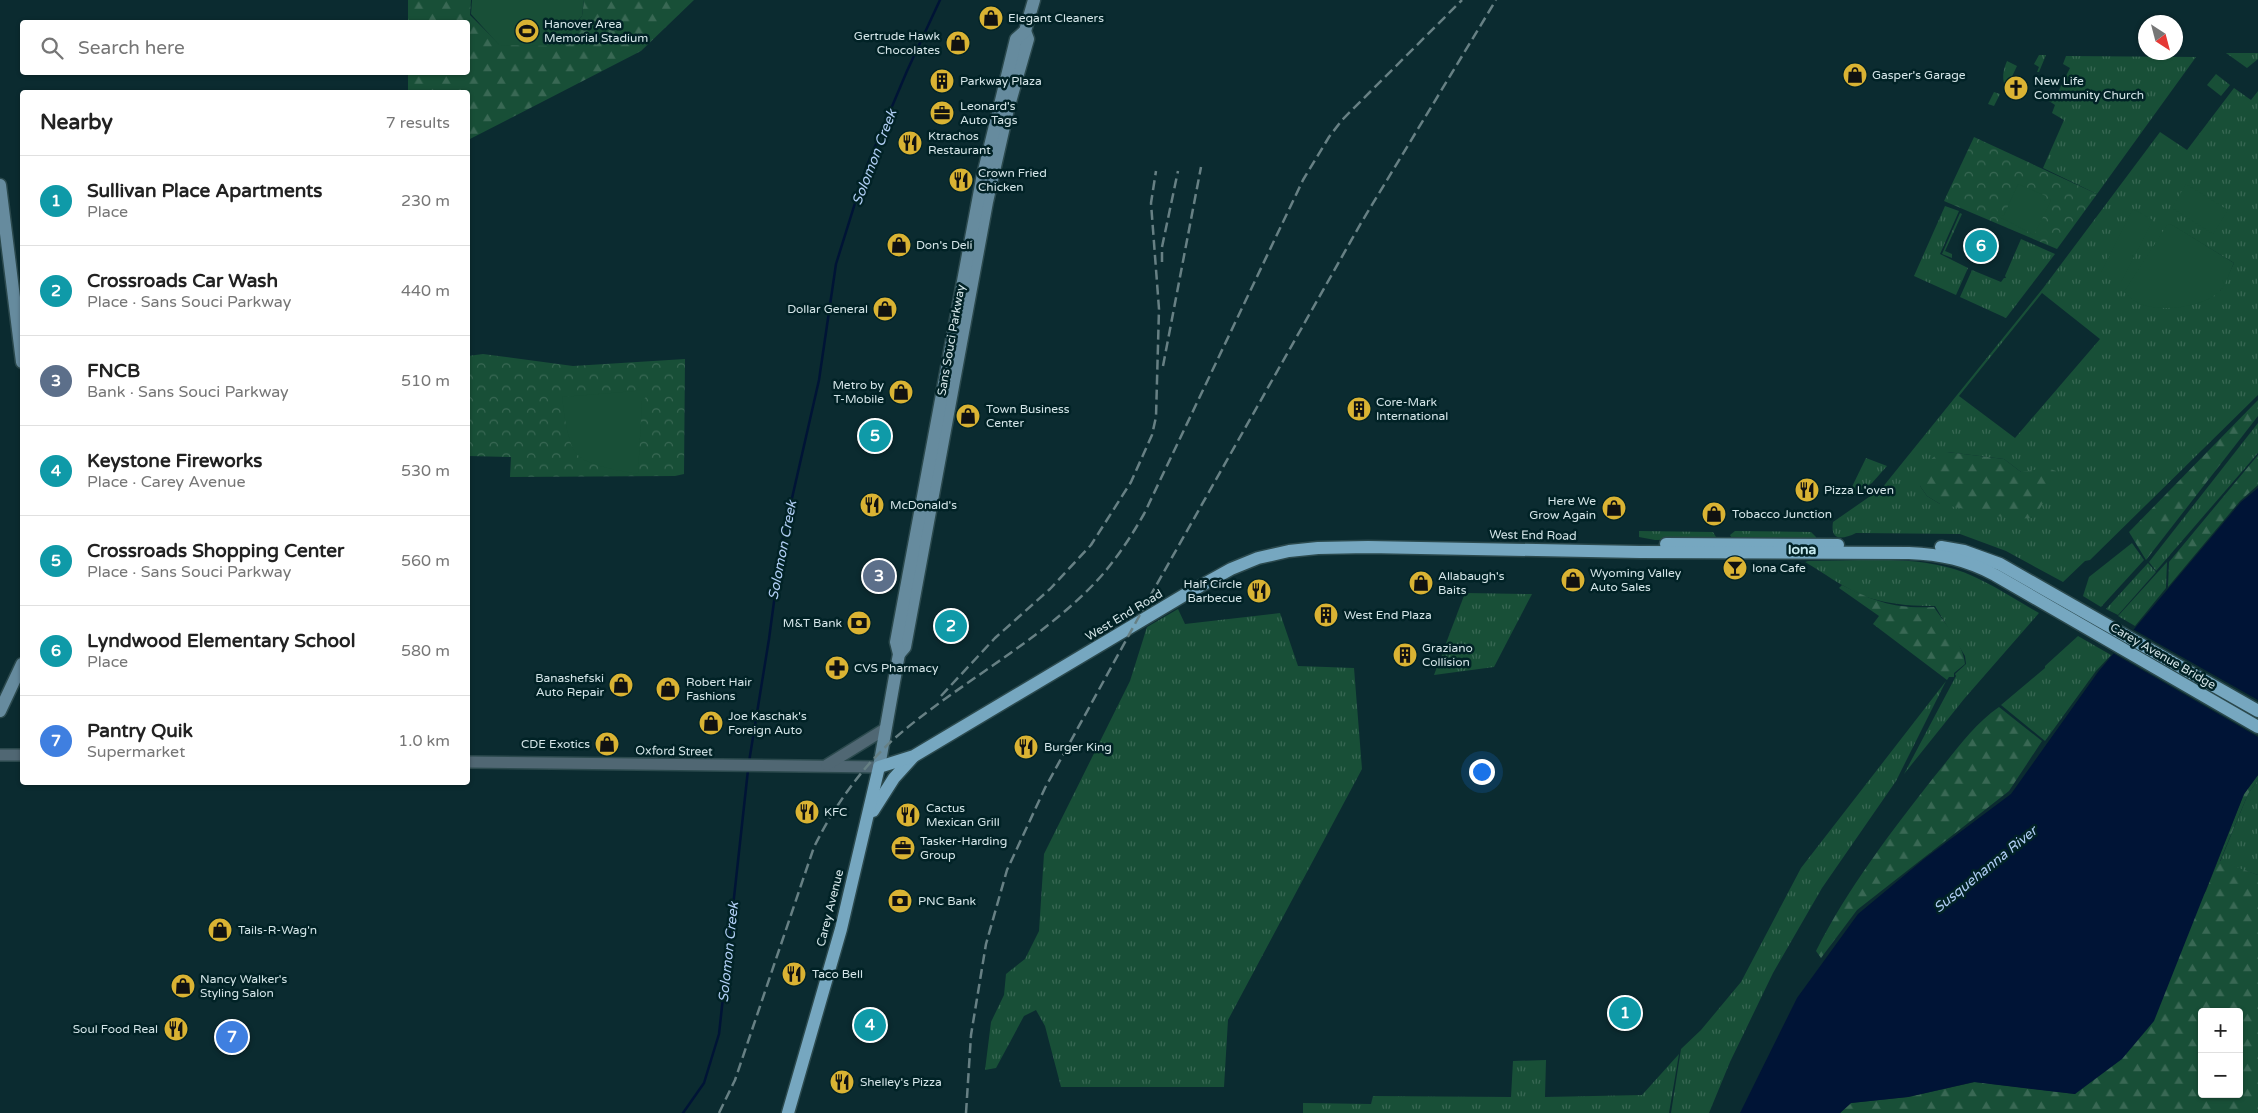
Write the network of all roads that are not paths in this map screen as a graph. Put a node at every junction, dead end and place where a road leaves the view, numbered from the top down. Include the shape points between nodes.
1 (1034, 0) edge
2 (0, 185) edge
3 (20, 346) edge
4 (1612, 550) junction
5 (2064, 600) joint
6 (2054, 610) joint
7 (20, 668) edge
8 (0, 711) edge
9 (2258, 711) edge
10 (2258, 727) edge
11 (885, 729) junction
12 (0, 755) edge
13 (20, 755) edge
14 (914, 756) junction
15 (470, 762) edge
16 (827, 765) junction
17 (879, 766) junction
18 (862, 831) junction
19 (788, 1113) edge

1 - 11 main road, Sans Souci Parkway via 1025,31 1016,39 982,179 896,642 899,654
2 - 3 main road
4 - 5 main road, West End Road via 1641,544 1724,543 1944,547 1990,560
4 - 6 main road, West End Road via 1942,555 1978,566
4 - 14 main road, West End Road via 1368,547 1292,551 1258,558 1231,568
5 - 9 main road, Carey Avenue Bridge
6 - 10 main road, Carey Avenue Bridge
7 - 8 main road
11 - 16 street
11 - 17 main road, Sans Souci Parkway
12 - 13 street
14 - 17 main road, West End Road
14 - 18 main road via 879,799
15 - 16 street, Oxford Street
16 - 17 street, Oxford Street
17 - 18 main road, Carey Avenue
18 - 19 main road, Carey Avenue via 841,929

